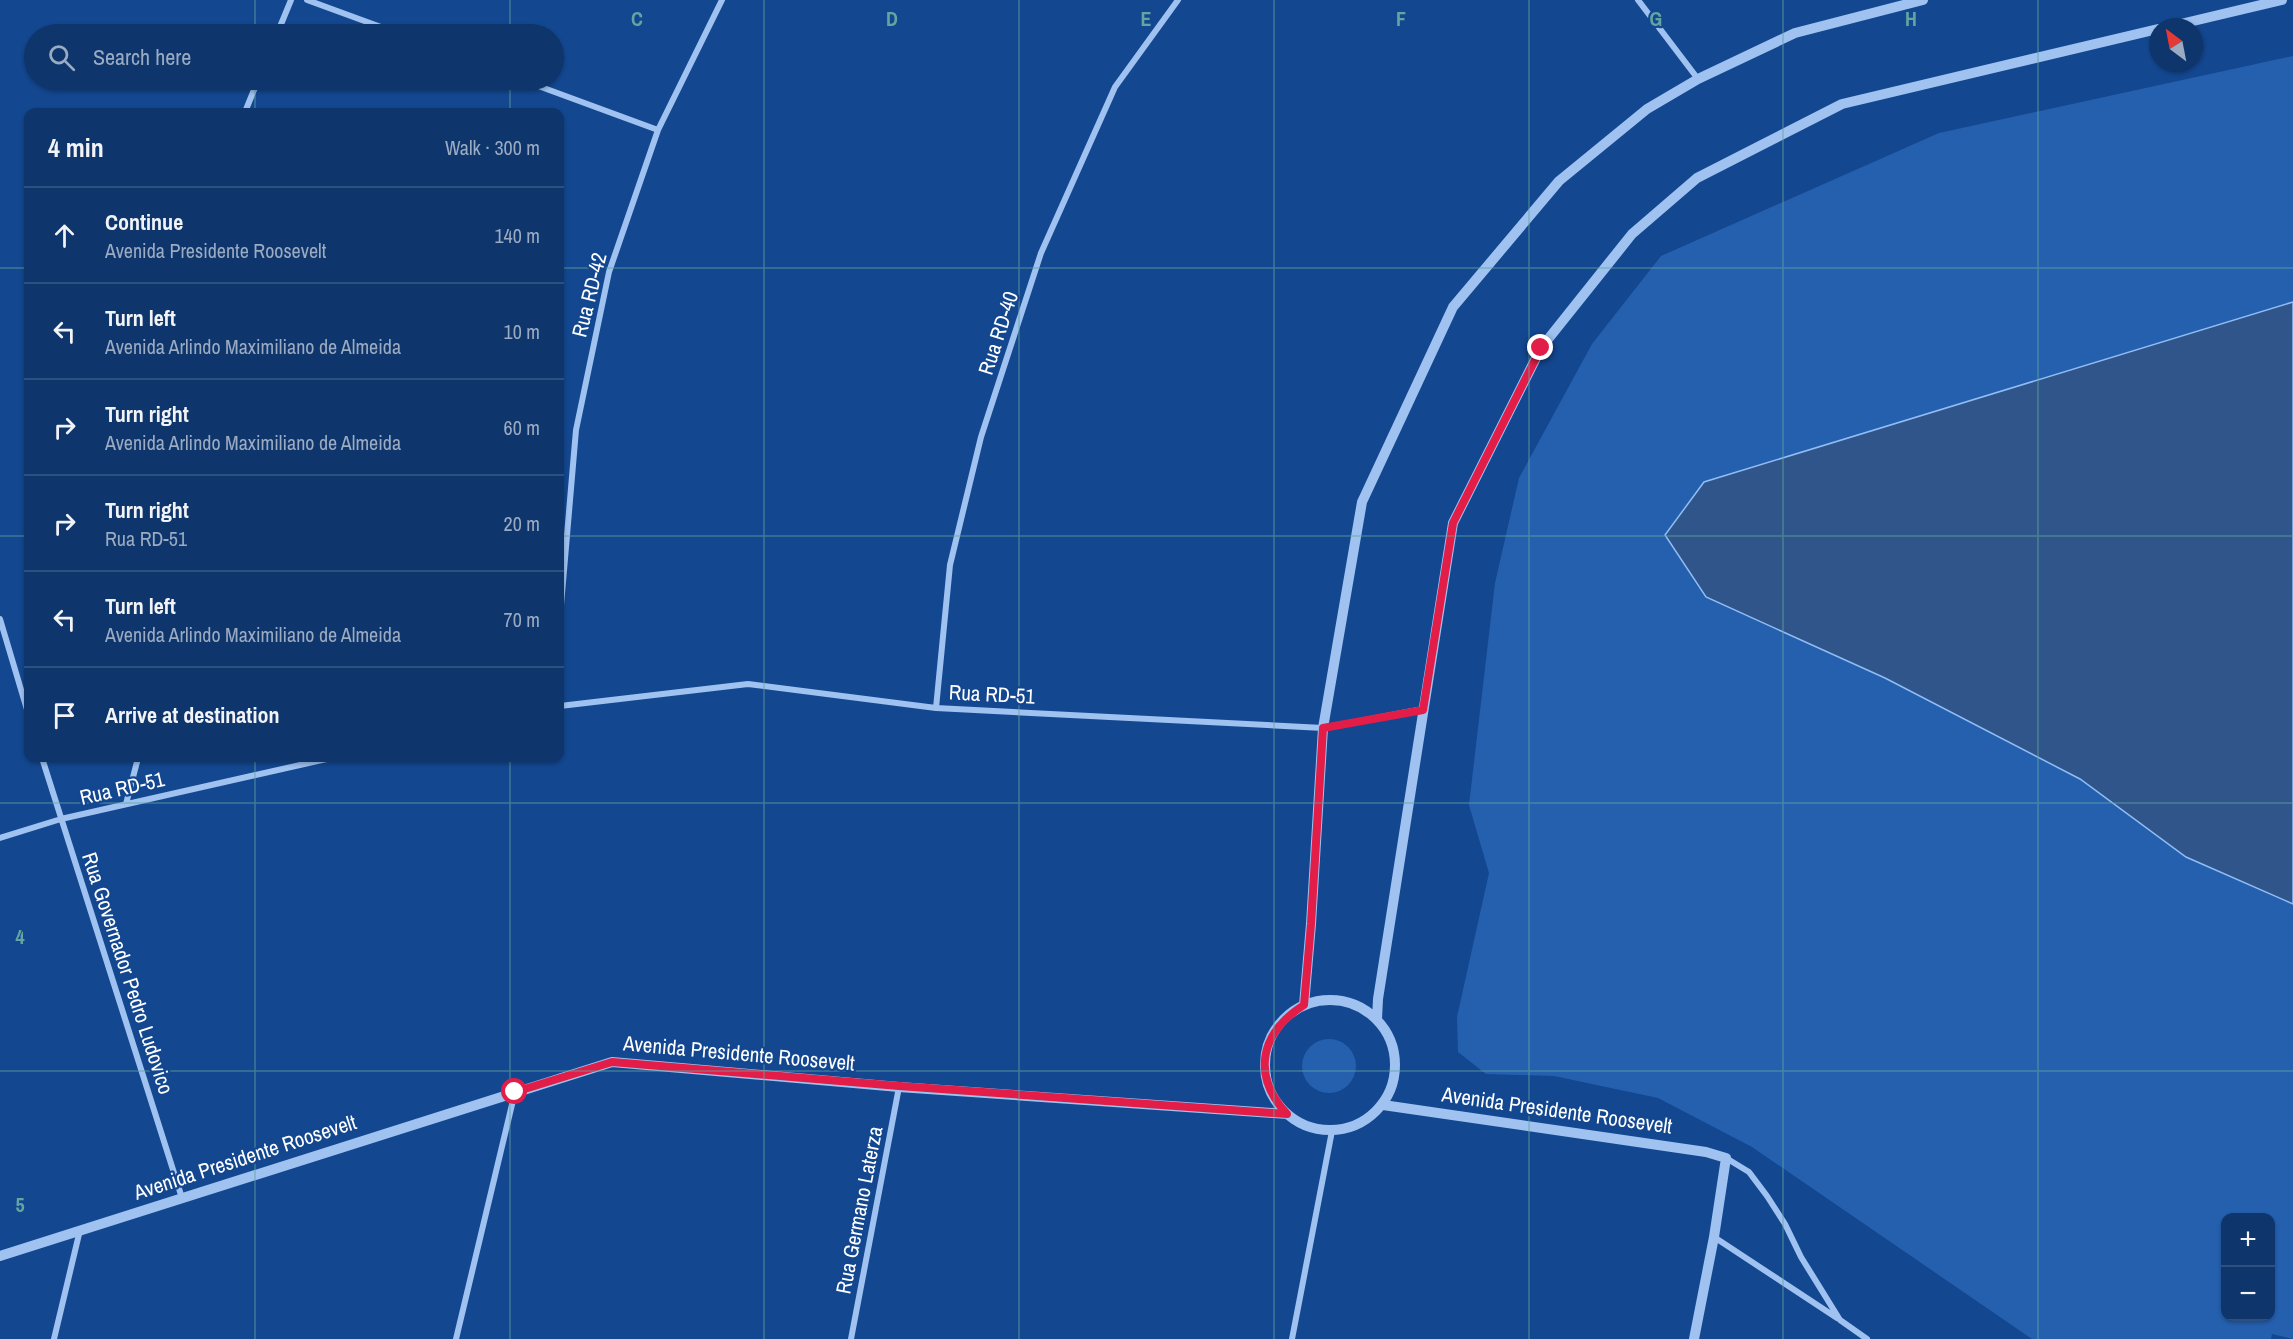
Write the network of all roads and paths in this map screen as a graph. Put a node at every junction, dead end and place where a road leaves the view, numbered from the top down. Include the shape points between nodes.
1 (291, 0) edge
2 (307, 0) edge
3 (722, 0) edge
4 (1178, 0) edge
5 (1638, 0) edge
6 (1923, 0) edge
7 (2282, 0) edge
8 (2203, 19) edge
9 (281, 24) edge
10 (373, 24) edge
11 (2149, 31) edge
12 (1698, 79) junction
13 (254, 90) edge
14 (549, 90) edge
15 (247, 108) edge
16 (658, 130) junction
17 (564, 570) edge
18 (0, 619) edge
19 (24, 700) edge
20 (564, 706) edge
21 (936, 708) junction
22 (1423, 710) junction
23 (1323, 728) junction
24 (43, 762) edge
25 (137, 762) edge
26 (313, 762) edge
27 (126, 804) junction
28 (61, 819) junction
29 (0, 838) edge
30 (1304, 1005) junction
31 (1377, 1018) junction
32 (899, 1086) junction
33 (515, 1092) junction
34 (1383, 1105) junction
35 (1287, 1114) junction
36 (1332, 1131) junction
37 (1726, 1158) junction
38 (182, 1198) junction
39 (80, 1230) junction
40 (1714, 1237) junction
41 (0, 1256) edge
42 (1840, 1320) junction
43 (54, 1339) edge
44 (456, 1339) edge
45 (851, 1339) edge
46 (1292, 1339) edge
47 (1694, 1339) edge
48 (1867, 1339) edge

1 - 9 street
2 - 10 street
3 - 16 street, Rua RD-42
4 - 21 street, Rua RD-40 via 1116,87 1041,253 981,437 950,565
5 - 12 street
6 - 12 street via 1795,33
7 - 8 street
11 - 22 street via 1842,104 1697,178 1632,234 1541,348 1453,523
12 - 23 street via 1647,109 1559,181 1453,306 1362,502
13 - 15 street
14 - 16 street
16 - 17 street, Rua RD-42 via 609,272 576,430
18 - 19 street
20 - 21 street, Rua RD-51 via 748,684
21 - 23 street, Rua RD-51
22 - 23 street, Rua RD-51
22 - 31 street
23 - 30 street
24 - 28 street, Rua Governador Pedro Ludovico
25 - 27 street
26 - 27 street, Rua RD-51
27 - 28 street, Rua RD-51
28 - 29 street, Rua RD-51
28 - 38 street, Rua Governador Pedro Ludovico
30 - 31 street via 1342,1000
30 - 35 street via 1286,1016 1266,1052 1269,1088
31 - 34 street via 1395,1050 1392,1088
32 - 33 street, Avenida Presidente Roosevelt via 612,1062
32 - 35 street, Avenida Presidente Roosevelt
32 - 45 street, Rua Germano Laterza
33 - 38 street, Avenida Presidente Roosevelt
33 - 44 street
34 - 36 street via 1351,1127
34 - 37 street, Avenida Presidente Roosevelt
35 - 36 street via 1300,1124
36 - 46 street
37 - 40 street
37 - 42 street via 1749,1172 1767,1196
38 - 39 street, Avenida Presidente Roosevelt
39 - 41 street, Avenida Presidente Roosevelt
39 - 43 street
40 - 42 street
40 - 47 street
42 - 48 street

